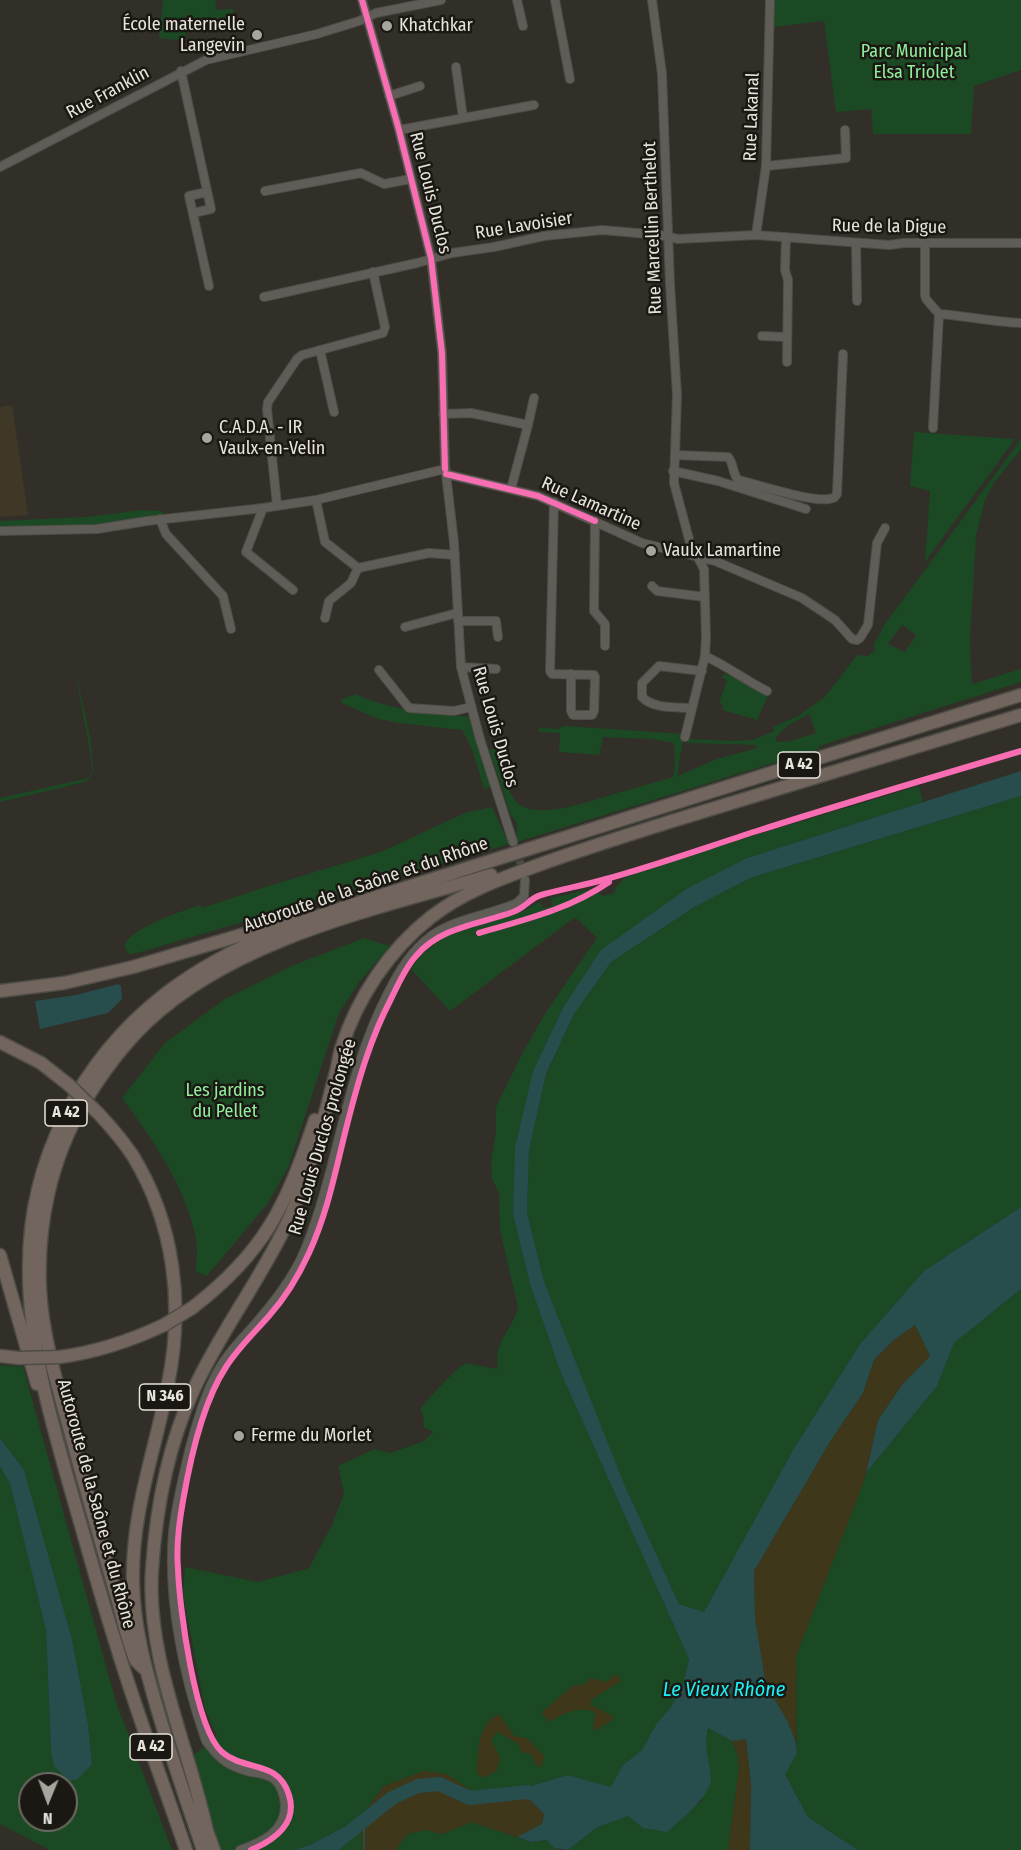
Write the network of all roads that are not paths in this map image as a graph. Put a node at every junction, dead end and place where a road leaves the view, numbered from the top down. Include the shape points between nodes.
1 (362, 0) edge
2 (441, 0) edge
3 (517, 0) edge
4 (555, 0) edge
5 (652, 0) edge
6 (770, 0) edge
7 (366, 18) junction
8 (523, 26) dead end
9 (456, 67) dead end
10 (181, 71) junction
11 (570, 79) dead end
12 (420, 86) dead end
13 (389, 96) junction
14 (534, 105) dead end
15 (463, 118) junction
16 (399, 130) junction
17 (845, 130) dead end
18 (766, 166) junction
19 (0, 167) edge
20 (411, 179) junction
21 (265, 191) dead end
22 (207, 192) junction
23 (192, 213) junction
24 (756, 235) junction
25 (669, 237) junction
26 (786, 237) junction
27 (856, 243) junction
28 (924, 243) junction
29 (1021, 243) edge
30 (431, 258) junction
31 (373, 272) junction
32 (209, 286) dead end
33 (264, 297) dead end
34 (857, 301) dead end
35 (939, 314) junction
36 (1021, 323) edge
37 (762, 336) dead end
38 (787, 337) junction
39 (320, 350) junction
40 (843, 354) dead end
41 (787, 362) dead end
42 (534, 398) dead end
43 (334, 412) dead end
44 (443, 414) junction
45 (528, 424) junction
46 (933, 428) dead end
47 (675, 455) junction
48 (673, 471) junction
49 (446, 472) junction
50 (511, 489) junction
51 (316, 500) junction
52 (554, 502) junction
53 (277, 506) junction
54 (263, 508) junction
55 (806, 509) dead end
56 (160, 519) junction
57 (595, 521) junction
58 (885, 528) dead end
59 (0, 531) edge
60 (455, 555) junction
61 (698, 557) junction
62 (358, 567) junction
63 (652, 586) dead end
64 (293, 590) dead end
65 (705, 597) junction
66 (458, 617) junction
67 (325, 618) dead end
68 (405, 627) dead end
69 (231, 629) dead end
70 (498, 637) dead end
71 (605, 646) dead end
72 (705, 656) junction
73 (461, 667) junction
74 (496, 669) dead end
75 (380, 670) dead end
76 (702, 670) junction
77 (571, 674) junction
78 (767, 691) dead end
79 (1021, 695) edge
80 (471, 707) junction
81 (691, 708) junction
82 (1021, 715) edge
83 (685, 737) dead end
84 (513, 842) tunnel mouth
85 (578, 850) junction
86 (525, 880) tunnel mouth
87 (308, 920) junction
88 (0, 991) edge
89 (0, 1041) edge
90 (304, 1167) junction
91 (0, 1255) edge
92 (0, 1356) edge
93 (51, 1422) junction
94 (133, 1564) junction
95 (146, 1670) junction
96 (207, 1831) junction
97 (186, 1850) edge
98 (210, 1850) edge
99 (240, 1850) edge

1 - 7 street, Rue Louis Duclos
2 - 7 street, Rue Franklin
3 - 8 street
4 - 11 street
5 - 25 street, Rue Marcellin Berthelot via 662,74
6 - 18 street, Rue Lakanal
7 - 10 street, Rue Franklin via 206,60
7 - 13 street, Rue Louis Duclos
9 - 15 street
10 - 19 street, Rue Franklin
10 - 22 street
12 - 13 street
13 - 16 street, Rue Louis Duclos
14 - 15 street
15 - 16 street
16 - 20 street, Rue Louis Duclos
17 - 18 street via 846,158
18 - 24 street, Rue Lakanal
20 - 21 street via 384,184 361,173
20 - 30 street, Rue Louis Duclos
22 - 23 street via 189,196
22 - 23 street via 211,209
23 - 32 street
24 - 25 street, Rue Lavoisier via 689,240
24 - 26 street, Rue de la Digue
25 - 30 street, Rue Lavoisier via 602,230 544,236
25 - 47 street, Rue Marcellin Berthelot via 677,395
26 - 27 street, Rue de la Digue
26 - 38 street
27 - 28 street, Rue de la Digue
27 - 34 street
28 - 29 street, Rue de la Digue
28 - 35 street via 925,295
30 - 31 street, Rue Lavoisier
30 - 44 street, Rue Louis Duclos via 442,353
31 - 33 street, Rue Lavoisier
31 - 39 street via 383,333
35 - 36 street
35 - 46 street
37 - 38 street
38 - 41 street
39 - 43 street
39 - 53 street via 297,358 268,402
40 - 47 street via 835,497 814,498 738,480 728,457
42 - 45 street
44 - 45 street via 471,413
44 - 49 street, Rue Louis Duclos
45 - 50 street
47 - 48 street, Rue Marcellin Berthelot
48 - 55 street
48 - 61 street, Rue Marcellin Berthelot via 687,533
49 - 50 street, Rue Lamartine
49 - 51 street, Rue Lamartine
49 - 60 street, Rue Louis Duclos
50 - 52 street, Rue Lamartine
51 - 53 street, Rue Lamartine
51 - 62 street via 325,542
52 - 57 street, Rue Lamartine
52 - 77 street via 550,671
53 - 54 street, Rue Lamartine
54 - 56 street, Rue Lamartine
54 - 64 street via 246,552
56 - 59 street, Rue Lamartine via 88,530
56 - 69 street via 166,534 223,596
57 - 61 street, Rue Lamartine via 642,543
57 - 71 street via 594,611 605,624
58 - 61 street, Rue Lamartine via 878,543 868,625 860,638 852,639 835,620 802,598
60 - 62 street via 429,553
60 - 66 street, Rue Louis Duclos
61 - 65 street, Rue Marcellin Berthelot via 704,569
62 - 67 street via 351,583 329,601
63 - 65 street via 657,591
65 - 72 street, Rue Marcellin Berthelot
66 - 68 street
66 - 70 street via 496,621
66 - 73 street, Rue Louis Duclos
72 - 76 street, Rue Marcellin Berthelot
72 - 78 street
73 - 74 street
73 - 80 street, Rue Louis Duclos
75 - 80 street via 409,708 454,711
76 - 81 street, Rue Marcellin Berthelot
76 - 81 street via 659,666 642,683 646,702
77 - 77 street via 595,676 592,715 573,715
79 - 87 highway, Autoroute de la Saône et du Rhône / A 42
80 - 84 street, Rue Louis Duclos
81 - 83 street, Rue Marcellin Berthelot
82 - 85 highway, Autoroute de la Saône et du Rhône / A 42
85 - 90 highway, Autoroute de la Saône et du Rhône / A 42 via 488,883 457,899 431,916 393,954 362,1000 333,1065
85 - 95 highway via 355,916 237,961 168,1004 132,1036 100,1077 69,1130 43,1221 39,1256 45,1327 124,1623 136,1662
86 - 99 street, Rue Louis Duclos prolongée via 524,896 517,903 444,928 419,945 407,959 379,1010 362,1053 324,1196 305,1251 268,1308 230,1351 202,1404 177,1500 173,1533 174,1594 182,1652 200,1724 214,1752 233,1767 270,1776 283,1792 285,1816 278,1829
87 - 88 highway via 288,920 100,975
87 - 93 highway, Autoroute de la Saône et du Rhône / A 42 via 234,951 164,995 109,1048 70,1104 41,1176 30,1241 29,1298
89 - 94 highway, N 346, bridge via 41,1063 99,1114 133,1157 156,1203 170,1250 177,1301 174,1346 138,1505
90 - 92 highway, bridge via 256,1248 218,1288 192,1308 164,1325 110,1347 60,1357
90 - 96 highway, Autoroute de la Saône et du Rhône / A 42 via 292,1212 190,1398 174,1442 158,1519 152,1574 154,1622
91 - 93 highway via 42,1403
93 - 97 highway, Autoroute de la Saône et du Rhône / A 42 via 116,1644
94 - 95 highway, N 346 via 134,1603
94 - 96 highway, N 346 via 155,1680
95 - 98 highway, N 346 via 173,1762
96 - 98 highway, Autoroute de la Saône et du Rhône / A 42

